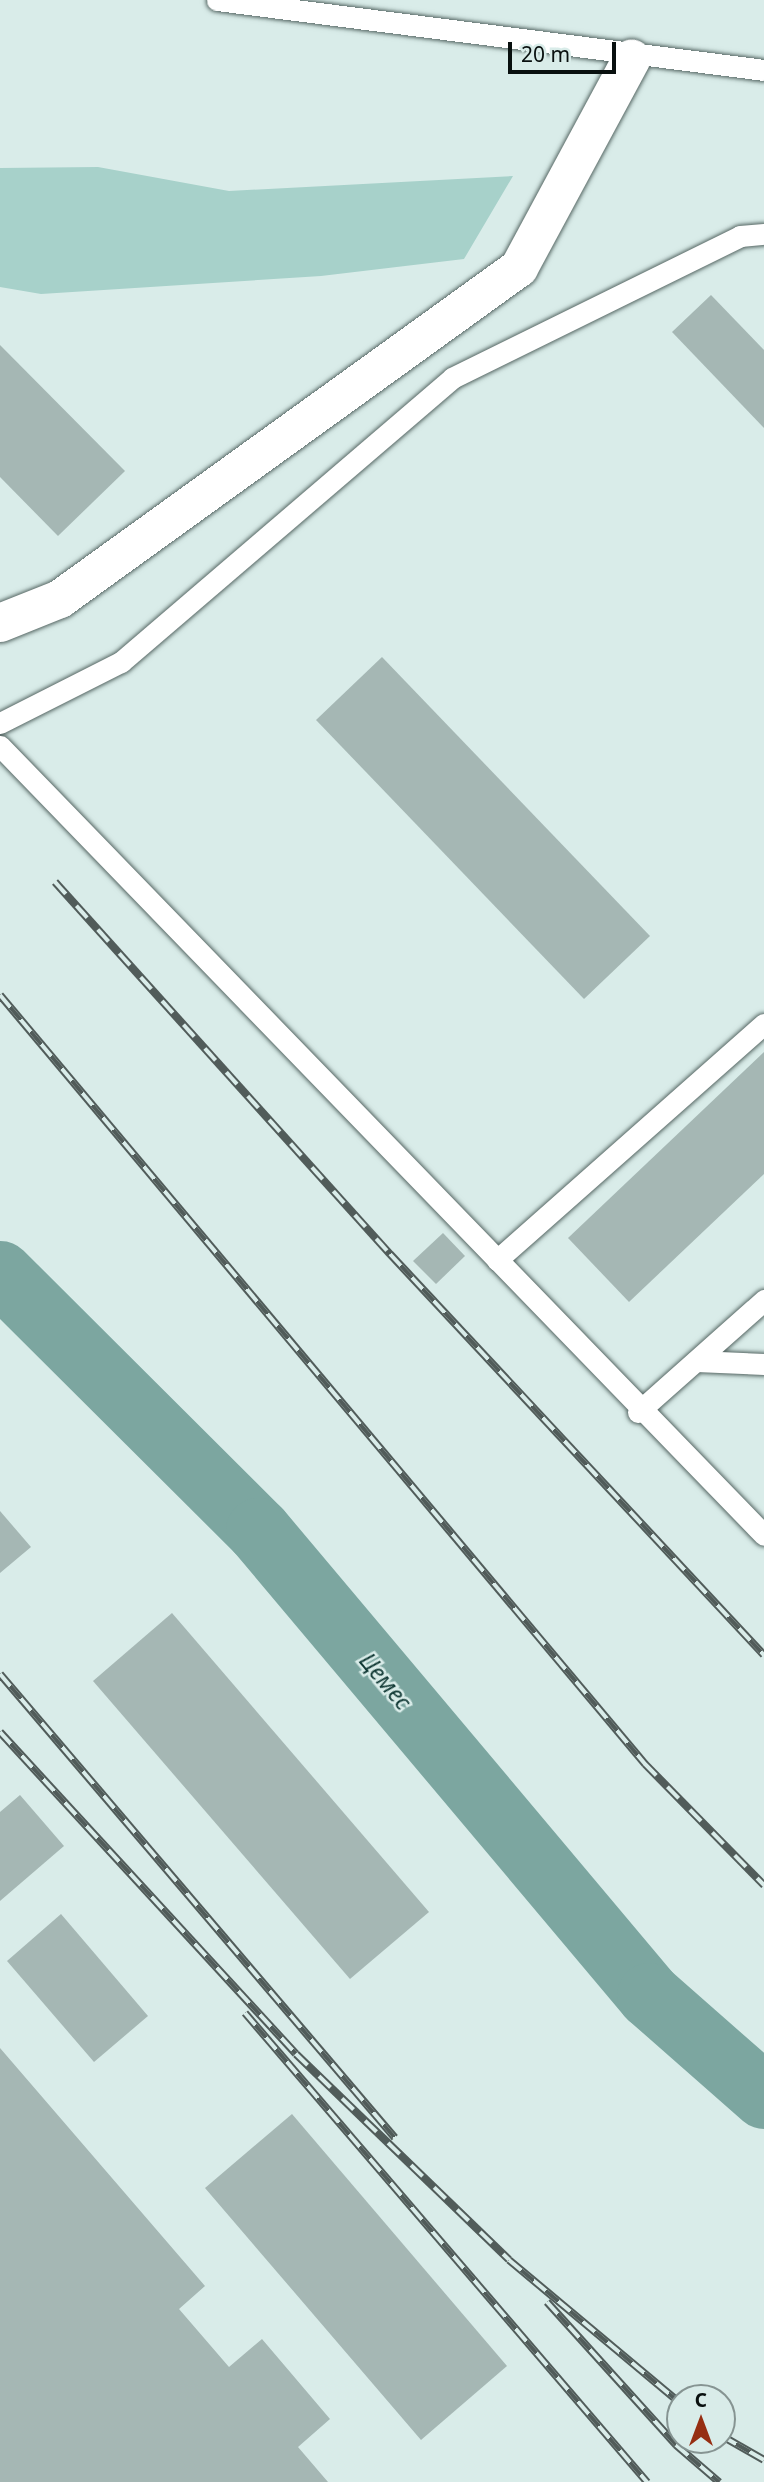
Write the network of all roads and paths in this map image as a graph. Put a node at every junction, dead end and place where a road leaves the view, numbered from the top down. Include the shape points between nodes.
1 (217, 0) edge
2 (632, 58) junction
3 (764, 70) edge
4 (764, 234) edge
5 (0, 623) edge
6 (0, 723) edge
7 (0, 746) edge
8 (764, 1024) edge
9 (497, 1260) junction
10 (764, 1300) edge
11 (696, 1361) junction
12 (764, 1364) edge
13 (638, 1412) junction
14 (764, 1535) edge

1 - 2 lane
2 - 3 lane
2 - 5 street via 519,268 60,599
4 - 6 lane via 740,236 452,378 121,662
7 - 9 lane
8 - 9 lane
9 - 13 lane
10 - 11 lane
11 - 12 lane
11 - 13 lane
13 - 14 lane

